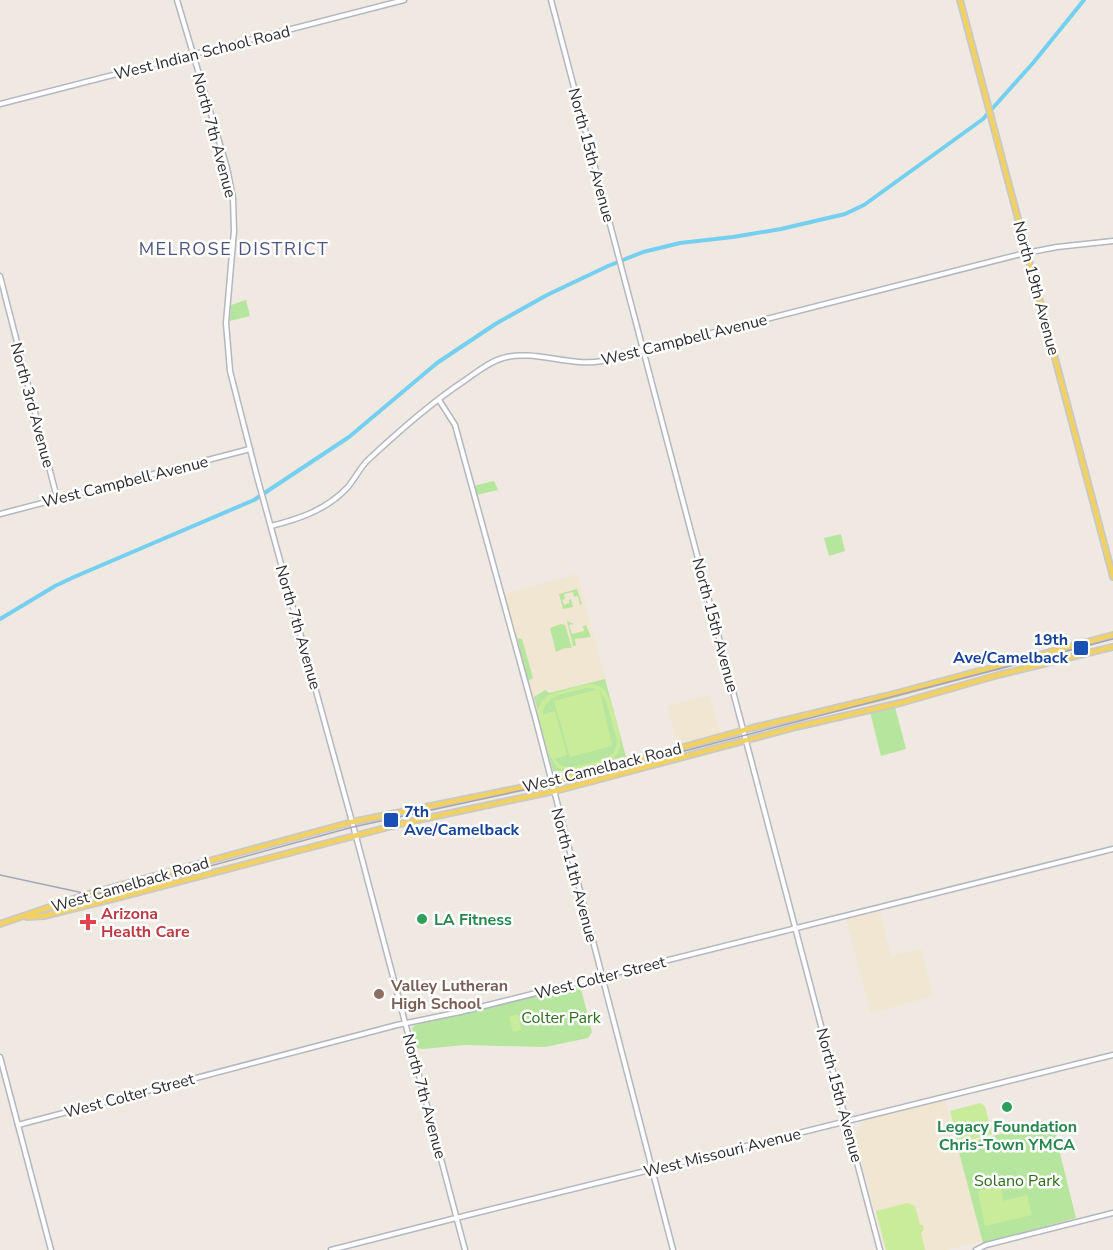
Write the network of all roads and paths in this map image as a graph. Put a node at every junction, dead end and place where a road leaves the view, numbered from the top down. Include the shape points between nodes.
1 (177, 0) edge
2 (404, 0) edge
3 (552, 0) edge
4 (960, 0) edge
5 (194, 55) junction
6 (0, 104) edge
7 (1113, 241) edge
8 (1028, 253) junction
9 (0, 276) edge
10 (644, 350) junction
11 (439, 400) junction
12 (250, 448) junction
13 (57, 498) junction
14 (0, 514) edge
15 (270, 526) junction
16 (1113, 577) edge
17 (1113, 635) edge
18 (1113, 648) edge
19 (744, 730) junction
20 (747, 741) junction
21 (551, 781) junction
22 (554, 792) junction
23 (352, 822) junction
24 (356, 835) junction
25 (1113, 849) edge
26 (59, 903) junction
27 (49, 914) junction
28 (21, 918) junction
29 (0, 924) edge
30 (796, 928) junction
31 (601, 976) junction
32 (406, 1024) junction
33 (1113, 1055) edge
34 (0, 1057) edge
35 (847, 1121) junction
36 (18, 1125) junction
37 (652, 1170) junction
38 (1113, 1213) edge
39 (456, 1218) junction
40 (51, 1250) edge
41 (332, 1250) edge
42 (465, 1250) edge
43 (673, 1250) edge
44 (880, 1250) edge
45 (976, 1250) edge

1 - 5 street, North 7th Avenue
2 - 5 street, West Indian School Road
3 - 10 street, North 15th Avenue
4 - 8 main road, North 19th Avenue
5 - 6 street, West Indian School Road
5 - 12 street, North 7th Avenue via 233,198 226,341
7 - 8 street, West Campbell Avenue
8 - 10 street, West Campbell Avenue
8 - 16 main road, North 19th Avenue
9 - 13 street, North 3rd Avenue
10 - 11 street, West Campbell Avenue via 590,362 503,358
10 - 19 street, North 15th Avenue
11 - 15 street, West Campbell Avenue via 365,462 349,486 333,500 301,518
11 - 21 street, North 11th Avenue via 457,431
12 - 13 street, West Campbell Avenue
12 - 15 street, North 7th Avenue
13 - 14 street, West Campbell Avenue
15 - 23 street, North 7th Avenue
17 - 19 main road, West Camelback Road
18 - 20 main road, West Camelback Road
19 - 20 street, North 15th Avenue
19 - 21 main road, West Camelback Road
20 - 22 main road, West Camelback Road
20 - 30 street, North 15th Avenue
21 - 22 street, North 11th Avenue
21 - 23 main road, West Camelback Road
22 - 24 main road, West Camelback Road
22 - 31 street, North 11th Avenue
23 - 24 street, North 7th Avenue
23 - 26 main road, West Camelback Road
24 - 27 main road, West Camelback Road
24 - 32 street, North 7th Avenue
25 - 30 street, West Colter Street
26 - 27 main road
26 - 28 main road, West Camelback Road
27 - 28 main road, West Camelback Road
28 - 29 main road, West Camelback Road
30 - 31 street, West Colter Street
30 - 35 street, North 15th Avenue
31 - 32 street, West Colter Street
31 - 37 street, North 11th Avenue
32 - 36 street, West Colter Street
32 - 39 street, North 7th Avenue
33 - 35 street, West Missouri Avenue
34 - 36 street
35 - 37 street, West Missouri Avenue
35 - 44 street, North 15th Avenue
36 - 40 street
37 - 39 street, West Missouri Avenue
37 - 43 street, North 11th Avenue
38 - 45 street
39 - 41 street, West Missouri Avenue
39 - 42 street, North 7th Avenue

